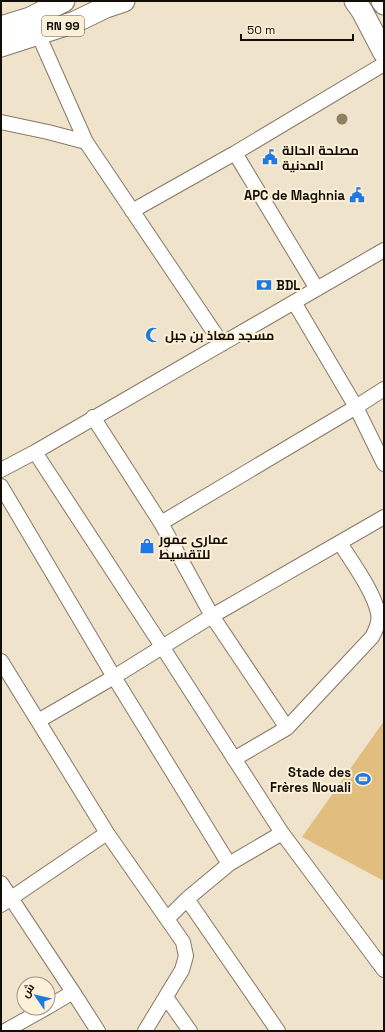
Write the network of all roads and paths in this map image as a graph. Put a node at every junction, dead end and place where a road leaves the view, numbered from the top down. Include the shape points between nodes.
1 (64, 1) edge
2 (355, 1) edge
3 (382, 1) edge
4 (111, 3) edge
5 (384, 4) edge
6 (34, 26) junction
7 (1, 27) edge
8 (381, 40) edge
9 (1, 46) edge
10 (384, 64) edge
11 (1, 122) edge
12 (86, 142) junction
13 (235, 153) junction
14 (132, 211) junction
15 (384, 250) edge
16 (317, 289) junction
17 (294, 302) junction
18 (222, 344) junction
19 (384, 389) edge
20 (356, 407) junction
21 (93, 417) junction
22 (35, 452) junction
23 (384, 464) edge
24 (1, 470) edge
25 (1, 486) edge
26 (384, 517) edge
27 (161, 523) junction
28 (340, 543) junction
29 (212, 616) junction
30 (163, 648) junction
31 (1, 661) edge
32 (114, 677) junction
33 (38, 721) junction
34 (287, 728) junction
35 (234, 759) junction
36 (108, 833) junction
37 (282, 833) junction
38 (229, 864) junction
39 (1, 883) edge
40 (187, 899) junction
41 (6, 902) edge
42 (167, 919) junction
43 (384, 970) edge
44 (74, 992) junction
45 (166, 997) junction
46 (56, 1002) edge
47 (31, 1016) edge
48 (5, 1031) edge
49 (98, 1031) edge
50 (145, 1031) edge
51 (190, 1031) edge
52 (278, 1031) edge

1 - 6 main road, RN 99
2 - 8 main road
3 - 5 main road
4 - 6 main road, RN 99 via 75,22
6 - 7 main road, RN 99
6 - 9 main road, RN 99
6 - 12 street
10 - 13 street
11 - 12 street
12 - 14 street
13 - 14 street
13 - 16 street
14 - 18 street
15 - 16 street
16 - 17 street
17 - 18 street
17 - 20 street
18 - 21 street
19 - 20 street
20 - 23 street
20 - 27 street
21 - 22 street
21 - 27 street
22 - 24 street
22 - 30 street
25 - 32 street
26 - 28 street
27 - 29 street
28 - 29 street
28 - 34 street via 369,590 378,614 378,626 372,637
29 - 30 street
29 - 34 street
30 - 32 street
30 - 35 street
31 - 33 street
32 - 33 street
32 - 38 street
33 - 36 street
34 - 35 street
35 - 37 street
36 - 41 street
36 - 42 street
37 - 38 street
37 - 43 street
38 - 40 street
39 - 41 street
40 - 42 street
40 - 52 street
41 - 44 street
42 - 45 street via 183,942 186,956 182,970
44 - 46 street
44 - 49 street
45 - 50 street
45 - 51 street
47 - 48 street

